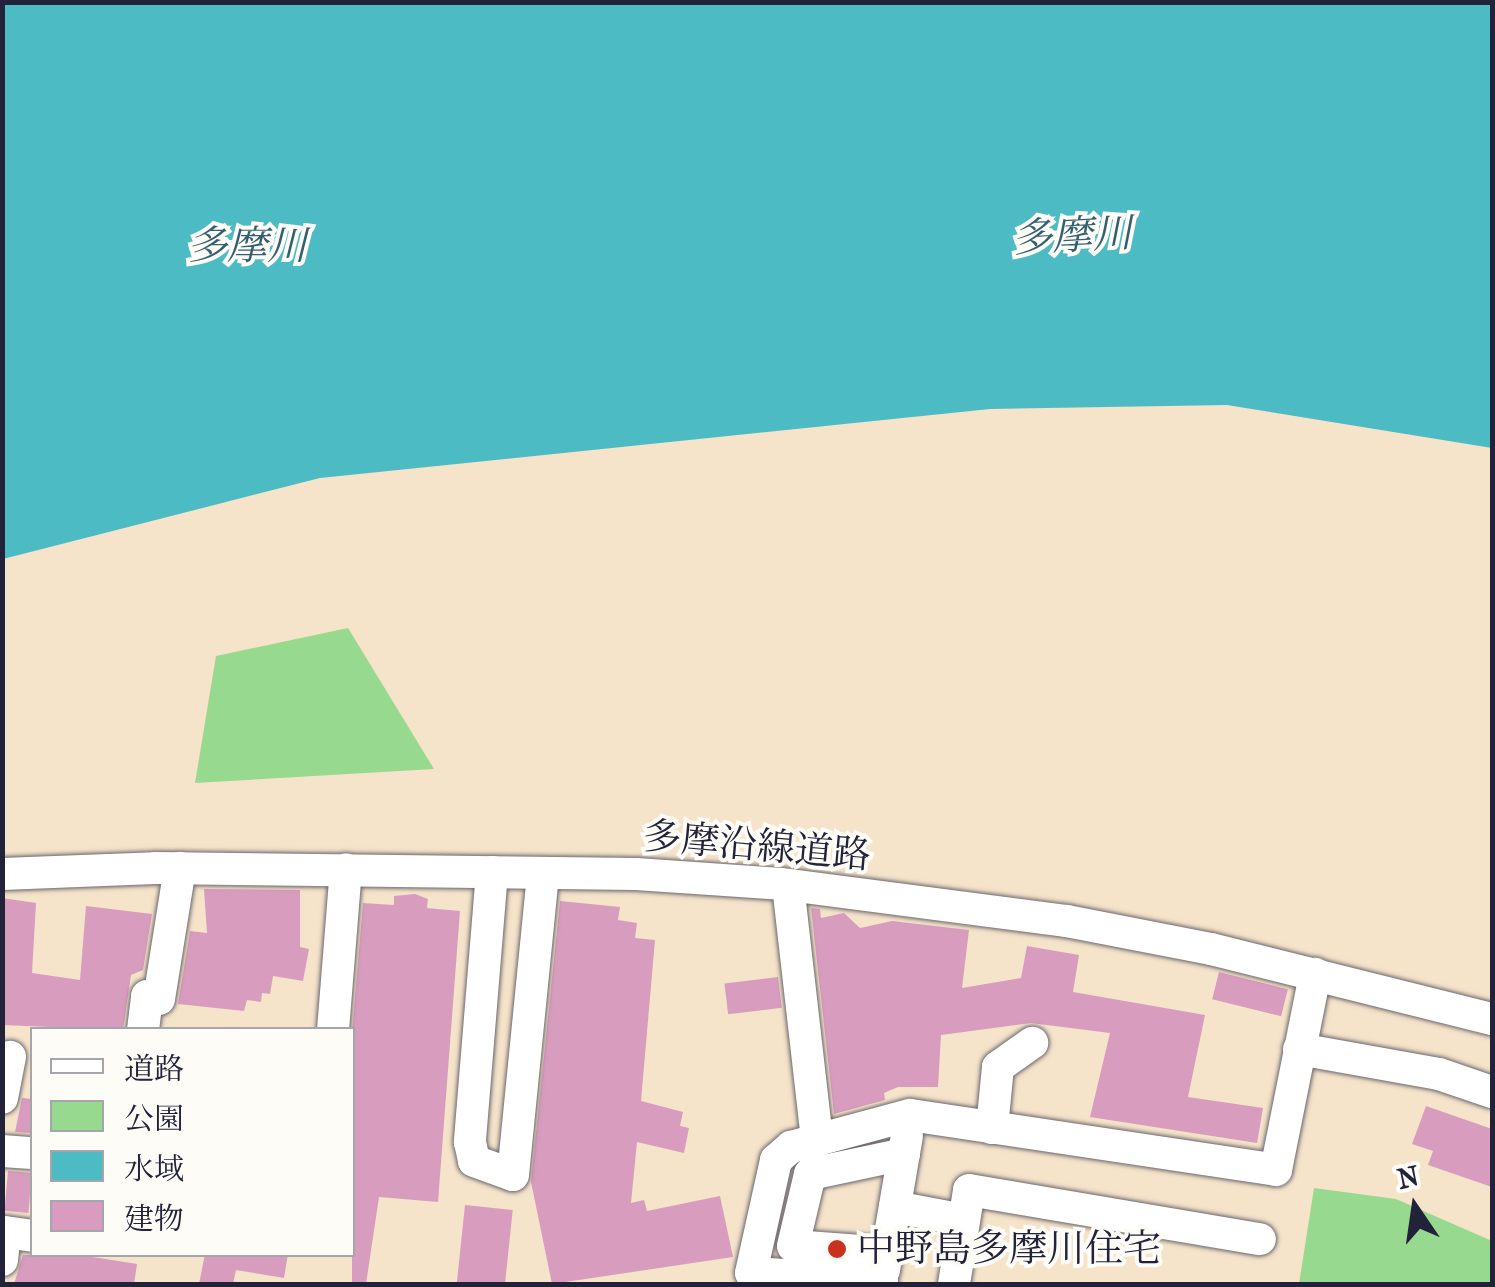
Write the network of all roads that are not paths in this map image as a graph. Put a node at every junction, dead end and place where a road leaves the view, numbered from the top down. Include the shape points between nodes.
1 (180, 868) junction
2 (346, 870) junction
3 (492, 872) junction
4 (543, 873) junction
5 (2, 874) edge
6 (788, 884) junction
7 (1315, 974) junction
8 (1492, 1019) edge
9 (143, 1027) edge
10 (333, 1027) edge
11 (1032, 1044) dead end
12 (1299, 1049) junction
13 (10, 1057) dead end
14 (1492, 1092) edge
15 (2, 1098) edge
16 (910, 1115) junction
17 (992, 1128) junction
18 (817, 1140) junction
19 (2, 1151) edge
20 (30, 1154) edge
21 (904, 1154) junction
22 (894, 1207) junction
23 (964, 1220) junction
24 (1260, 1239) dead end
25 (883, 1273) edge
26 (739, 1279) edge
27 (954, 1284) edge

1 - 2 street, 多摩沿線道路
1 - 5 street, 多摩沿線道路
1 - 9 street via 160,999 147,996
2 - 3 street, 多摩沿線道路
2 - 10 street
3 - 4 street, 多摩沿線道路
3 - 4 street via 470,1142 474,1162 513,1175
4 - 6 street, 多摩沿線道路
6 - 7 street, 多摩沿線道路 via 1068,921
6 - 18 street
7 - 8 street, 多摩沿線道路
7 - 12 street
11 - 17 street via 998,1067
12 - 14 street via 1439,1074
12 - 17 street via 1276,1170
13 - 15 street
16 - 17 street
16 - 18 street
16 - 21 street
18 - 26 street via 776,1160
19 - 20 street
21 - 22 street
21 - 25 street via 810,1174 793,1246
22 - 23 street
22 - 25 street
23 - 24 street via 970,1190
23 - 27 street
25 - 26 street

